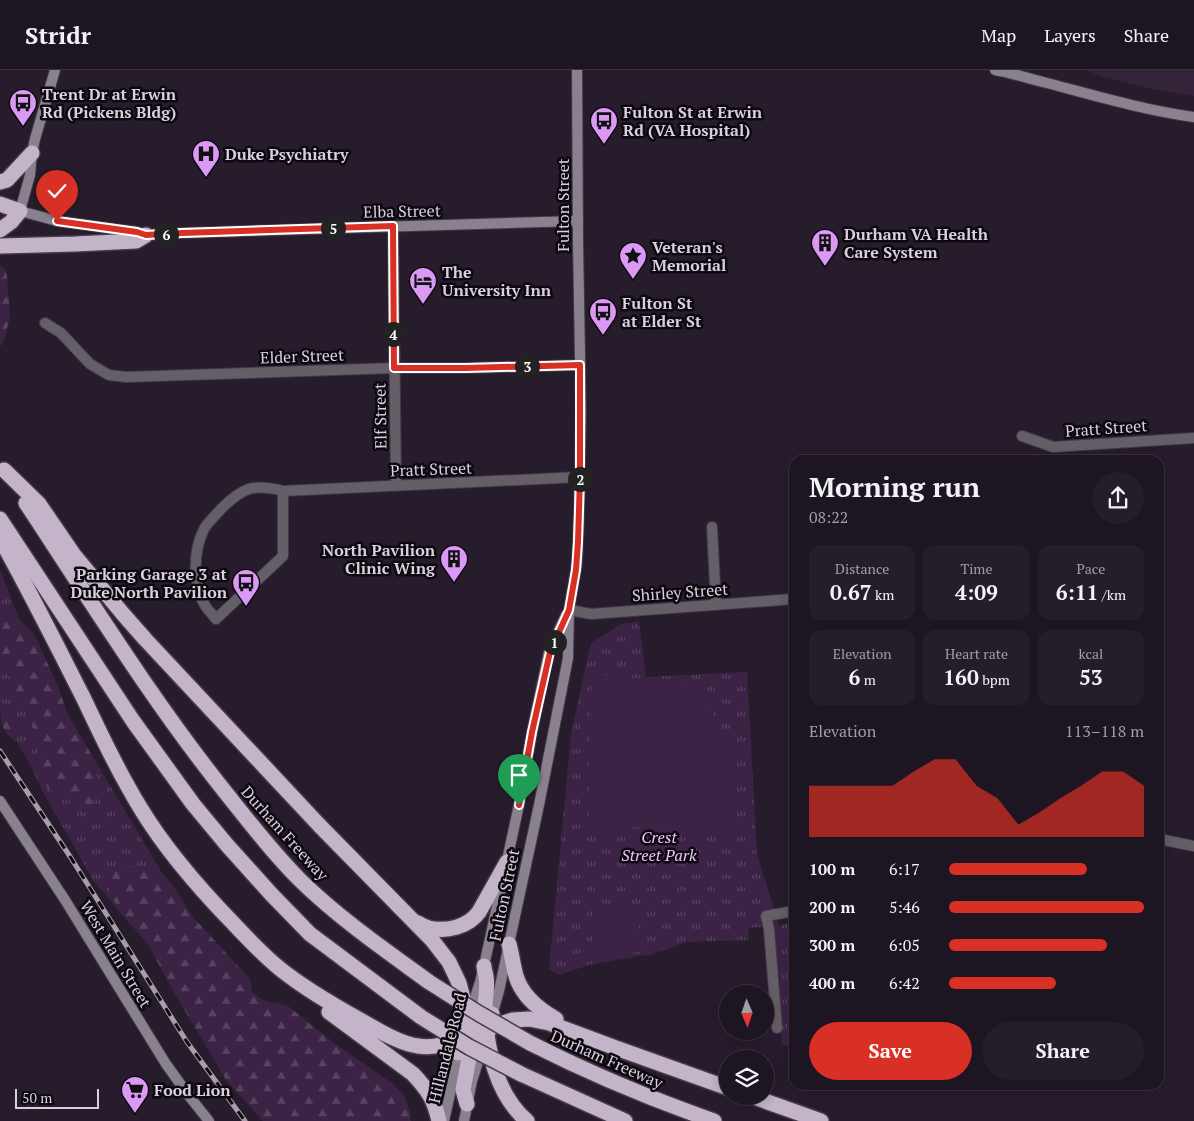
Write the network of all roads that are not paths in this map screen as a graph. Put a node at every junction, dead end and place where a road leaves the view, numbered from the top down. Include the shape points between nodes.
1 (55, 70) edge
2 (577, 70) edge
3 (995, 70) edge
4 (1194, 117) edge
5 (32, 153) junction
6 (0, 182) edge
7 (0, 204) edge
8 (20, 211) junction
9 (578, 221) junction
10 (393, 226) junction
11 (0, 230) edge
12 (146, 235) junction
13 (0, 246) edge
14 (45, 323) dead end
15 (580, 365) junction
16 (394, 368) junction
17 (1022, 436) dead end
18 (1194, 438) edge
19 (2, 467) edge
20 (580, 477) junction
21 (396, 486) junction
22 (283, 491) junction
23 (0, 519) edge
24 (712, 527) dead end
25 (0, 538) edge
26 (789, 599) edge
27 (716, 604) junction
28 (569, 610) junction
29 (0, 800) edge
30 (1164, 840) edge
31 (1194, 846) edge
32 (507, 862) junction
33 (789, 912) edge
34 (414, 922) junction
35 (509, 944) junction
36 (484, 966) junction
37 (480, 982) joint
38 (303, 986) junction
39 (490, 1018) junction
40 (776, 1028) dead end
41 (566, 1029) junction
42 (468, 1032) junction
43 (458, 1054) joint
44 (719, 1085) edge
45 (467, 1104) junction
46 (774, 1104) edge
47 (209, 1121) edge
48 (439, 1121) edge
49 (444, 1121) edge
50 (464, 1121) edge
51 (527, 1121) edge
52 (625, 1121) edge
53 (714, 1121) edge
54 (821, 1121) edge

1 - 5 main road
2 - 9 main road, Fulton Street
3 - 4 main road via 1114,101
5 - 6 highway via 7,180
5 - 8 main road
7 - 8 highway
8 - 11 highway
8 - 12 main road, Elba Street via 57,221
9 - 10 main road, Elba Street
9 - 15 main road, Fulton Street
10 - 12 main road, Elba Street
10 - 16 street, Elf Street
12 - 13 highway via 126,241
14 - 16 street, Elder Street via 61,333 90,364 109,375
15 - 16 street, Elder Street
15 - 20 main road, Fulton Street
16 - 21 street, Elf Street
17 - 18 street, Pratt Street via 1053,446
19 - 34 highway via 38,504 74,555 145,639
19 - 53 highway, Durham Freeway, bridge via 126,655 214,779 283,862 318,897 429,982 478,1014 530,1043 613,1082
20 - 21 street, Pratt Street
20 - 28 main road, Fulton Street via 577,563
21 - 22 street, Pratt Street
22 - 22 street, Pratt Street via 283,556 216,619 205,606 195,567 204,529 234,496 244,490 254,487
23 - 52 highway, bridge via 133,721 193,804 310,934 421,1017 470,1047
24 - 27 street
25 - 38 highway via 125,782 156,831 229,919 277,967
26 - 27 street, Shirley Street
27 - 28 street, Shirley Street via 591,614
28 - 32 main road, Fulton Street via 550,652
28 - 35 main road, Fulton Street via 568,658
29 - 47 main road, West Main Street via 166,1064
30 - 31 street
32 - 34 highway via 479,912 468,923 443,929
32 - 36 main road, Fulton Street
33 - 40 street via 766,916
34 - 42 highway via 449,962 459,983
35 - 39 main road, Fulton Street
35 - 41 highway via 522,990 532,1003 562,1022
36 - 37 main road, Fulton Street
36 - 39 highway
37 - 42 main road, Hillandale Road
38 - 42 highway via 391,1037 416,1046 442,1045
38 - 48 highway via 321,1005 413,1074 432,1098
39 - 41 highway via 506,1022 529,1019
39 - 42 highway
39 - 45 main road, Hillandale Road
39 - 51 highway via 490,1050 496,1074 508,1100
41 - 44 highway
42 - 43 highway
42 - 45 highway via 469,1058 463,1090
43 - 49 main road, Hillandale Road
45 - 50 main road, Hillandale Road
46 - 54 highway

